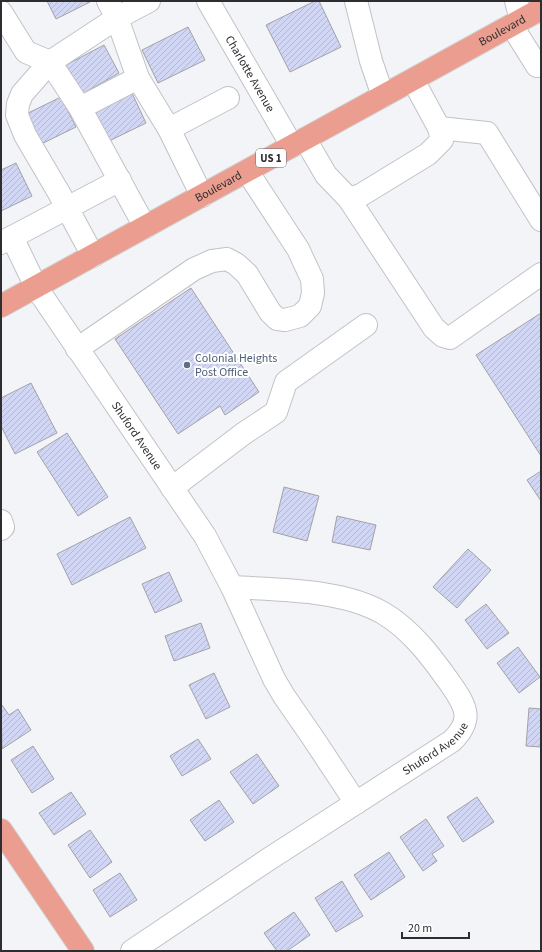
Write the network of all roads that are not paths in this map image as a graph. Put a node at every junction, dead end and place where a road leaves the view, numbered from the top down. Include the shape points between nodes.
1 (149, 1) edge
2 (208, 1) edge
3 (356, 1) edge
4 (541, 9) edge
5 (112, 10) edge
6 (1, 12) edge
7 (516, 16) edge
8 (50, 62) junction
9 (540, 68) edge
10 (138, 78) junction
11 (413, 80) junction
12 (383, 96) junction
13 (228, 98) dead end
14 (80, 108) junction
15 (439, 128) junction
16 (169, 129) junction
17 (299, 143) junction
18 (247, 171) junction
19 (120, 180) junction
20 (202, 196) junction
21 (349, 199) junction
22 (67, 208) junction
23 (541, 220) edge
24 (145, 227) junction
25 (6, 240) edge
26 (93, 256) junction
27 (541, 274) edge
28 (36, 287) junction
29 (1, 306) edge
30 (366, 325) dead end
31 (77, 349) junction
32 (172, 488) junction
33 (1, 521) edge
34 (1, 529) edge
35 (232, 587) junction
36 (356, 803) junction
37 (1, 830) edge
38 (83, 951) edge
39 (132, 951) edge

1 - 5 street
2 - 17 street, Charlotte Avenue
3 - 12 street
4 - 7 main road, Boulevard / US 1
5 - 8 street
5 - 10 street
6 - 8 street via 26,52
7 - 9 street
7 - 11 main road, Boulevard / US 1
8 - 14 street
8 - 22 street via 22,94 17,115 25,135
10 - 14 street
10 - 16 street
11 - 12 main road, Boulevard / US 1
11 - 15 street
12 - 17 main road, Boulevard / US 1
13 - 16 street
14 - 19 street
15 - 21 street via 442,140 428,154 361,195
15 - 23 street via 487,133
16 - 20 street
17 - 18 main road, Boulevard / US 1
17 - 21 street, Charlotte Avenue
18 - 20 main road, Boulevard / US 1
18 - 31 street via 298,249 312,278 313,293 310,306 300,316 285,320 277,319 247,274 236,264 227,259 212,261 194,269
19 - 22 street
19 - 24 street
20 - 24 main road, Boulevard / US 1
21 - 27 street, Charlotte Avenue via 434,328 443,336 450,338
22 - 25 street
22 - 26 street
24 - 26 main road, Boulevard / US 1
25 - 28 street, Shuford Avenue
26 - 28 main road, Boulevard / US 1
28 - 29 main road, Boulevard / US 1
28 - 31 street, Shuford Avenue
30 - 32 street via 286,382 276,412
31 - 32 street, Shuford Avenue
32 - 35 street, Shuford Avenue via 205,536
33 - 34 street
35 - 36 street, Shuford Avenue via 274,679
35 - 36 street, Shuford Avenue via 330,594 360,602 383,613 424,648 463,703 466,718 462,731 452,741
36 - 39 street, Shuford Avenue
37 - 38 main road

